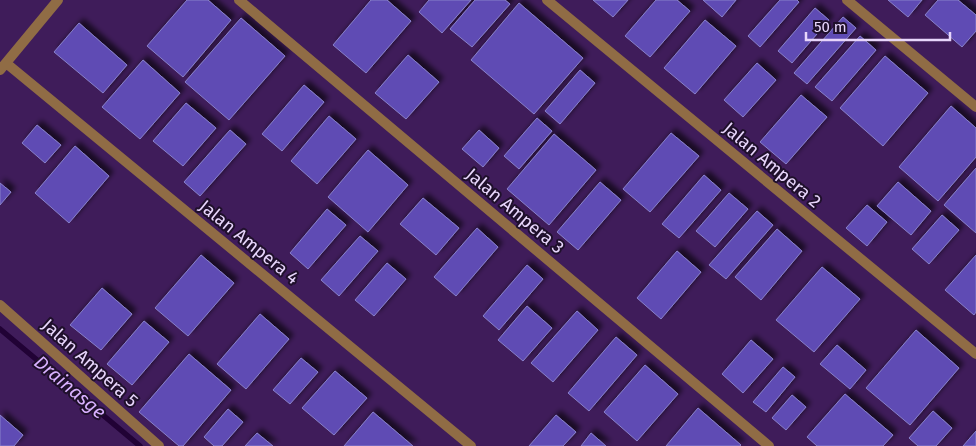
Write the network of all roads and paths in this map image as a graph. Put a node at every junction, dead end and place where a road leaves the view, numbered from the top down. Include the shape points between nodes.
1 (58, 0) edge
2 (239, 0) edge
3 (547, 0) edge
4 (847, 0) edge
5 (3, 67) edge
6 (976, 107) edge
7 (0, 305) edge
8 (976, 354) edge
9 (159, 446) edge
10 (471, 446) edge
11 (770, 446) edge

1 - 5 street
2 - 11 street, Jalan Ampera 3
3 - 8 street, Jalan Ampera 2
4 - 6 street
5 - 10 street, Jalan Ampera 4
7 - 9 street, Jalan Ampera 5

